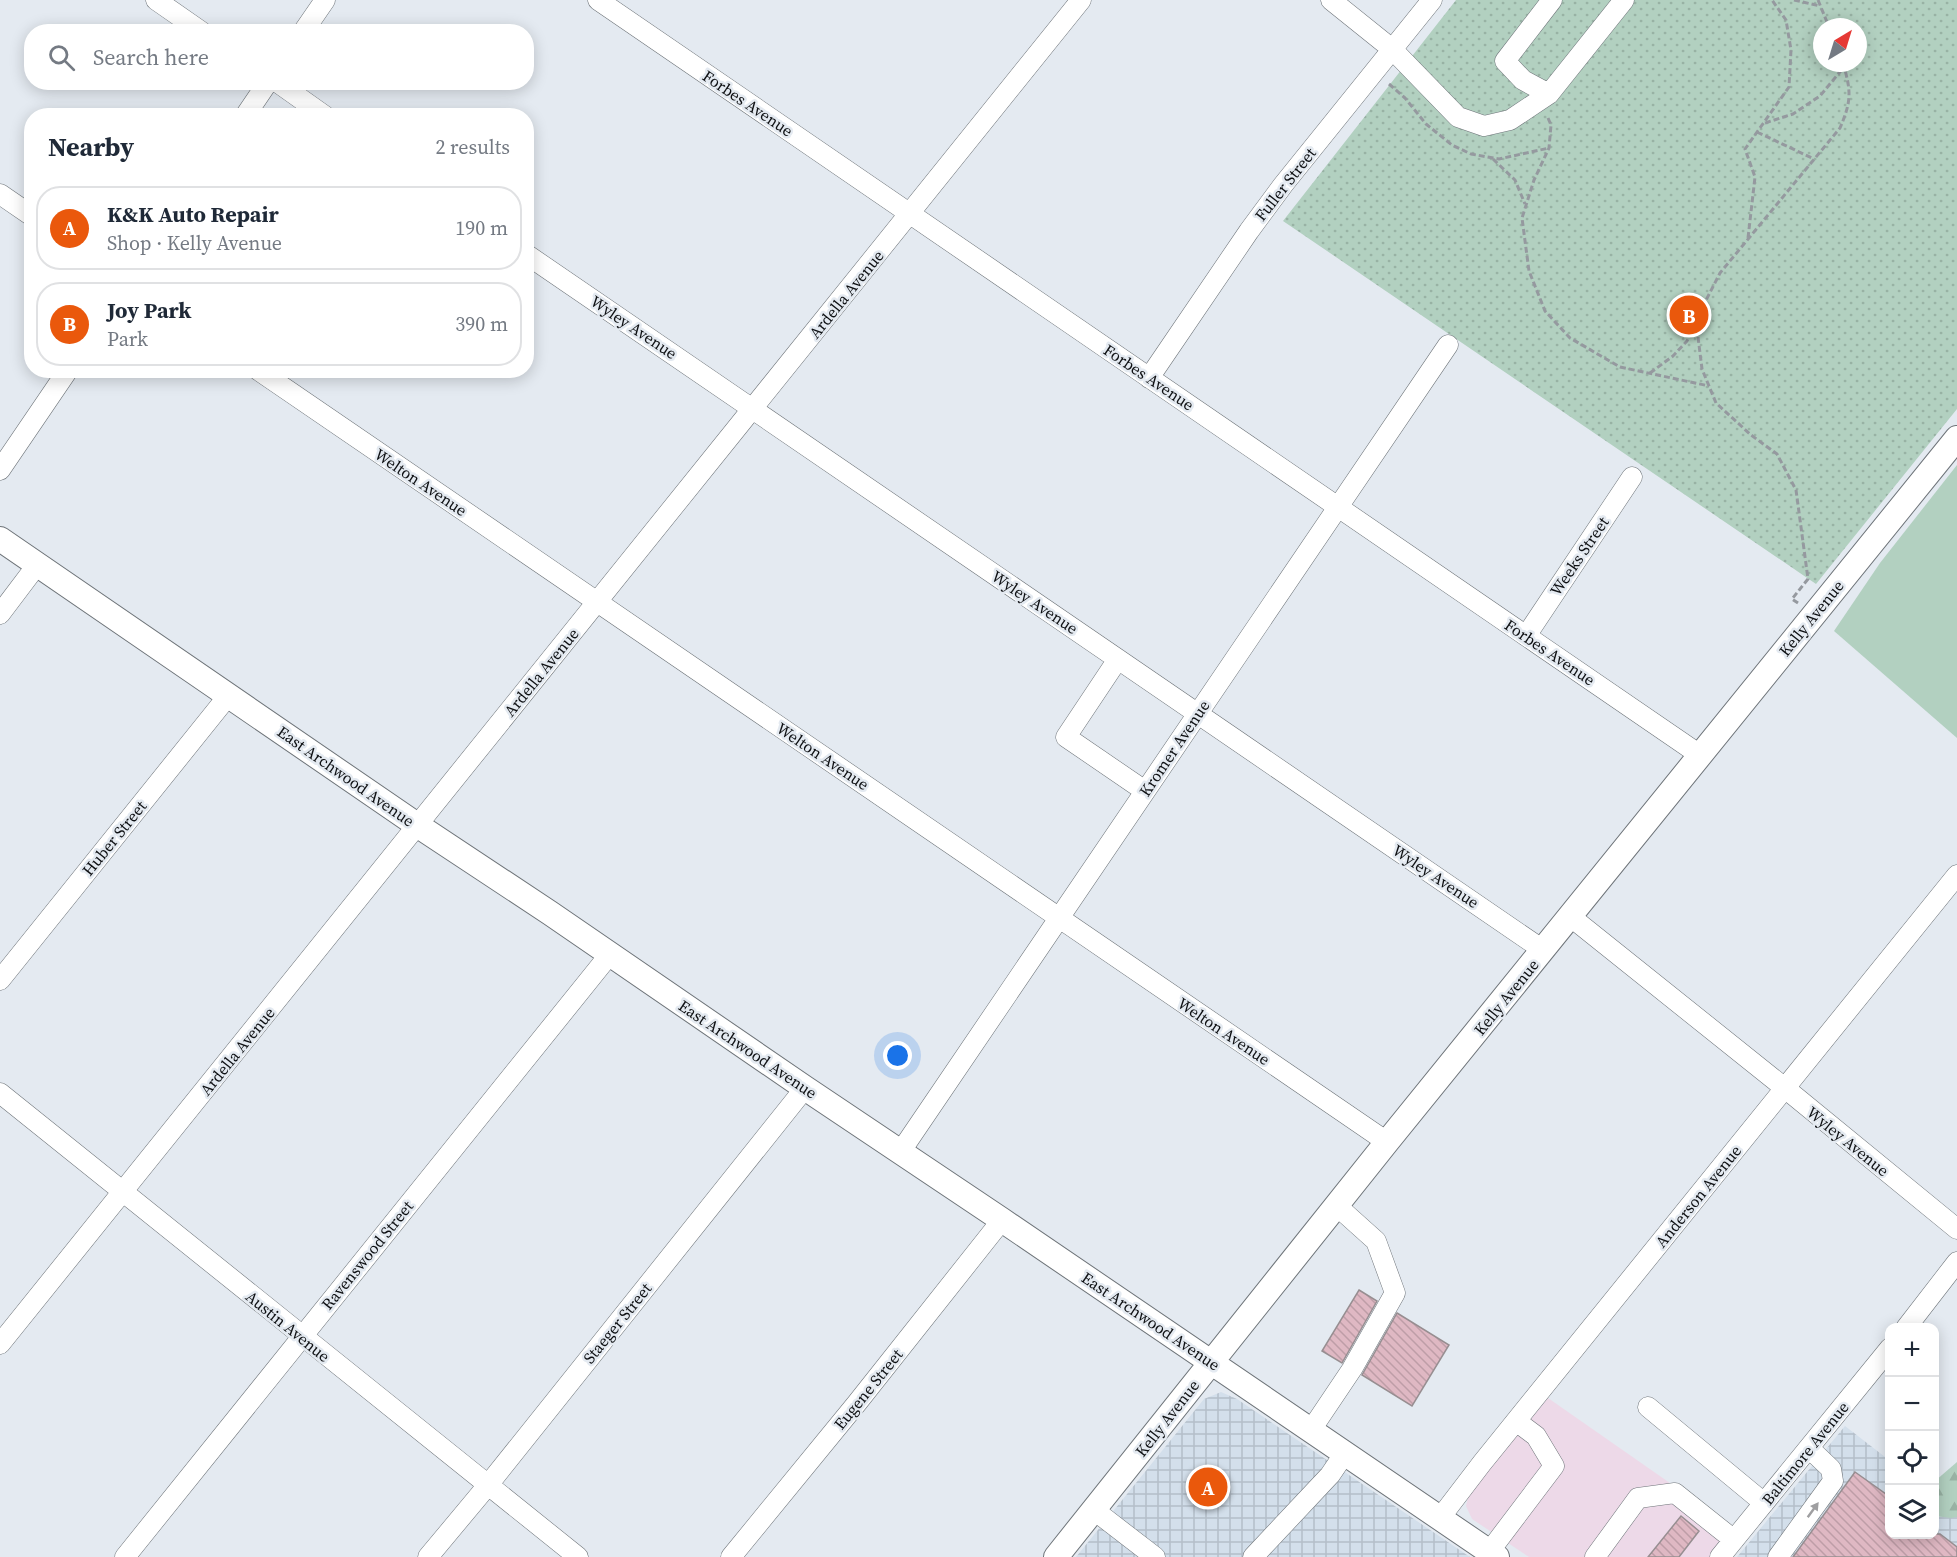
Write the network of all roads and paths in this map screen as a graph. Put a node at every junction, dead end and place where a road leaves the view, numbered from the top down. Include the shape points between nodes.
1 (156, 0) edge
2 (325, 0) edge
3 (598, 0) edge
4 (1081, 0) edge
5 (1331, 0) edge
6 (1432, 0) edge
7 (1552, 0) edge
8 (1624, 0) edge
9 (1772, 0) edge
10 (1794, 0) edge
11 (1818, 0) edge
12 (1820, 6) junction
13 (1825, 18) edge
14 (190, 24) edge
15 (308, 24) edge
16 (1392, 49) junction
17 (1838, 72) edge
18 (1845, 72) edge
19 (263, 90) edge
20 (288, 90) edge
21 (1544, 97) junction
22 (250, 108) edge
23 (314, 108) edge
24 (1763, 124) junction
25 (1757, 132) junction
26 (1492, 158) dead end
27 (1814, 159) junction
28 (0, 194) edge
29 (1526, 204) junction
30 (24, 210) edge
31 (909, 214) junction
32 (1748, 239) junction
33 (534, 259) edge
34 (1702, 308) junction
35 (1448, 345) dead end
36 (1650, 373) junction
37 (63, 378) edge
38 (270, 378) edge
39 (1149, 378) junction
40 (1709, 386) junction
41 (753, 409) junction
42 (1957, 438) edge
43 (0, 470) edge
44 (1632, 477) dead end
45 (1338, 507) junction
46 (0, 539) edge
47 (37, 565) junction
48 (597, 602) junction
49 (0, 614) edge
50 (1814, 614) junction
51 (1526, 636) junction
52 (1118, 659) junction
53 (228, 696) junction
54 (1198, 713) junction
55 (1700, 755) junction
56 (1145, 791) junction
57 (417, 825) junction
58 (1957, 875) edge
59 (1571, 917) junction
60 (1059, 918) junction
61 (1543, 950) junction
62 (610, 954) junction
63 (0, 980) edge
64 (805, 1088) junction
65 (1786, 1089) junction
66 (0, 1093) edge
67 (1387, 1142) junction
68 (901, 1151) junction
69 (122, 1192) junction
70 (1337, 1206) junction
71 (1002, 1220) junction
72 (1957, 1229) edge
73 (1957, 1262) edge
74 (1910, 1323) edge
75 (302, 1337) junction
76 (0, 1344) edge
77 (1885, 1354) edge
78 (1211, 1362) junction
79 (1648, 1407) dead end
80 (1516, 1420) junction
81 (1311, 1430) junction
82 (1809, 1448) junction
83 (1345, 1453) junction
84 (488, 1485) junction
85 (1764, 1503) junction
86 (1094, 1510) junction
87 (1440, 1518) junction
88 (1734, 1540) junction
89 (1493, 1554) edge
90 (125, 1557) edge
91 (428, 1557) edge
92 (578, 1557) edge
93 (732, 1557) edge
94 (1056, 1557) edge
95 (1155, 1557) edge
96 (1253, 1557) edge
97 (1595, 1557) edge
98 (1720, 1557) edge
99 (1778, 1557) edge

1 - 14 street
2 - 15 street
3 - 31 street, Forbes Avenue
4 - 31 street, Ardella Avenue
5 - 16 street
6 - 16 street, Fuller Street
7 - 21 street via 1505,61
8 - 21 street
9 - 24 path via 1786,20 1791,50 1789,87
10 - 12 path
11 - 12 path
12 - 13 path
16 - 21 street via 1458,117 1484,126 1510,120
16 - 39 street, Fuller Street via 1249,231
17 - 24 path via 1820,96 1793,114
18 - 27 path via 1849,107 1840,128
19 - 22 street
20 - 23 street
21 - 29 path via 1551,125 1549,147
24 - 25 path
25 - 27 path
25 - 32 path via 1745,148 1755,177
26 - 29 path via 1515,180
27 - 32 path
28 - 30 street
29 - 36 path via 1521,218 1525,250 1545,311 1570,338 1620,367
31 - 39 street, Forbes Avenue
31 - 41 street, Ardella Avenue
32 - 34 path via 1720,273
33 - 41 street, Wyley Avenue
34 - 36 path via 1687,341
34 - 40 path via 1698,337 1702,369
35 - 45 street, Kromer Avenue
36 - 40 path
37 - 43 street
38 - 48 street, Welton Avenue
39 - 45 street, Forbes Avenue
40 - 50 path via 1716,404 1778,454 1796,490 1808,579 1792,599
41 - 48 street, Ardella Avenue
41 - 52 street, Wyley Avenue
42 - 50 main road, Kelly Avenue
44 - 51 street, Weeks Street
45 - 51 street, Forbes Avenue
45 - 54 street, Kromer Avenue
46 - 47 main road, East Archwood Avenue
47 - 49 street
47 - 53 main road, East Archwood Avenue
48 - 57 street, Ardella Avenue
48 - 60 street, Welton Avenue
50 - 55 main road, Kelly Avenue
51 - 55 street, Forbes Avenue
52 - 54 street, Wyley Avenue
52 - 56 street via 1066,736
53 - 57 main road, East Archwood Avenue
53 - 63 street, Huber Street
54 - 56 street, Kromer Avenue
54 - 61 street, Wyley Avenue
55 - 59 main road, Kelly Avenue
56 - 60 street, Kromer Avenue
57 - 62 main road, East Archwood Avenue
57 - 69 street, Ardella Avenue
58 - 65 street, Anderson Avenue
59 - 61 main road, Kelly Avenue
59 - 65 street, Wyley Avenue
60 - 67 street, Welton Avenue
60 - 68 street, Kromer Avenue
61 - 67 main road, Kelly Avenue
62 - 64 main road, East Archwood Avenue
62 - 75 street, Ravenswood Street
64 - 68 main road, East Archwood Avenue
64 - 84 street, Staeger Street
65 - 72 street, Wyley Avenue
65 - 80 street, Anderson Avenue
66 - 69 street, Austin Avenue
67 - 70 main road, Kelly Avenue
68 - 71 main road, East Archwood Avenue
69 - 75 street, Austin Avenue
69 - 76 street, Ardella Avenue
70 - 78 main road, Kelly Avenue
70 - 81 street via 1376,1241 1395,1293 1352,1369
71 - 78 main road, East Archwood Avenue
71 - 93 street, Eugene Street
73 - 74 street
75 - 84 street, Austin Avenue
75 - 90 street, Ravenswood Street
77 - 82 street, Baltimore Avenue
78 - 81 main road, East Archwood Avenue
78 - 86 main road, Kelly Avenue
79 - 85 street
80 - 87 street, Anderson Avenue
80 - 89 street via 1536,1436 1554,1466
81 - 83 main road, East Archwood Avenue
82 - 85 street, Baltimore Avenue
99 -> 82 street via 1833,1481 1831,1469
83 - 87 main road, East Archwood Avenue
83 - 96 street via 1330,1475
84 - 91 street, Staeger Street
84 - 92 street, Austin Avenue
85 - 88 street, Baltimore Avenue
86 - 94 main road, Kelly Avenue
86 - 95 street
87 - 89 main road, East Archwood Avenue
88 - 97 street via 1675,1493 1638,1498
88 - 98 street, Baltimore Avenue

